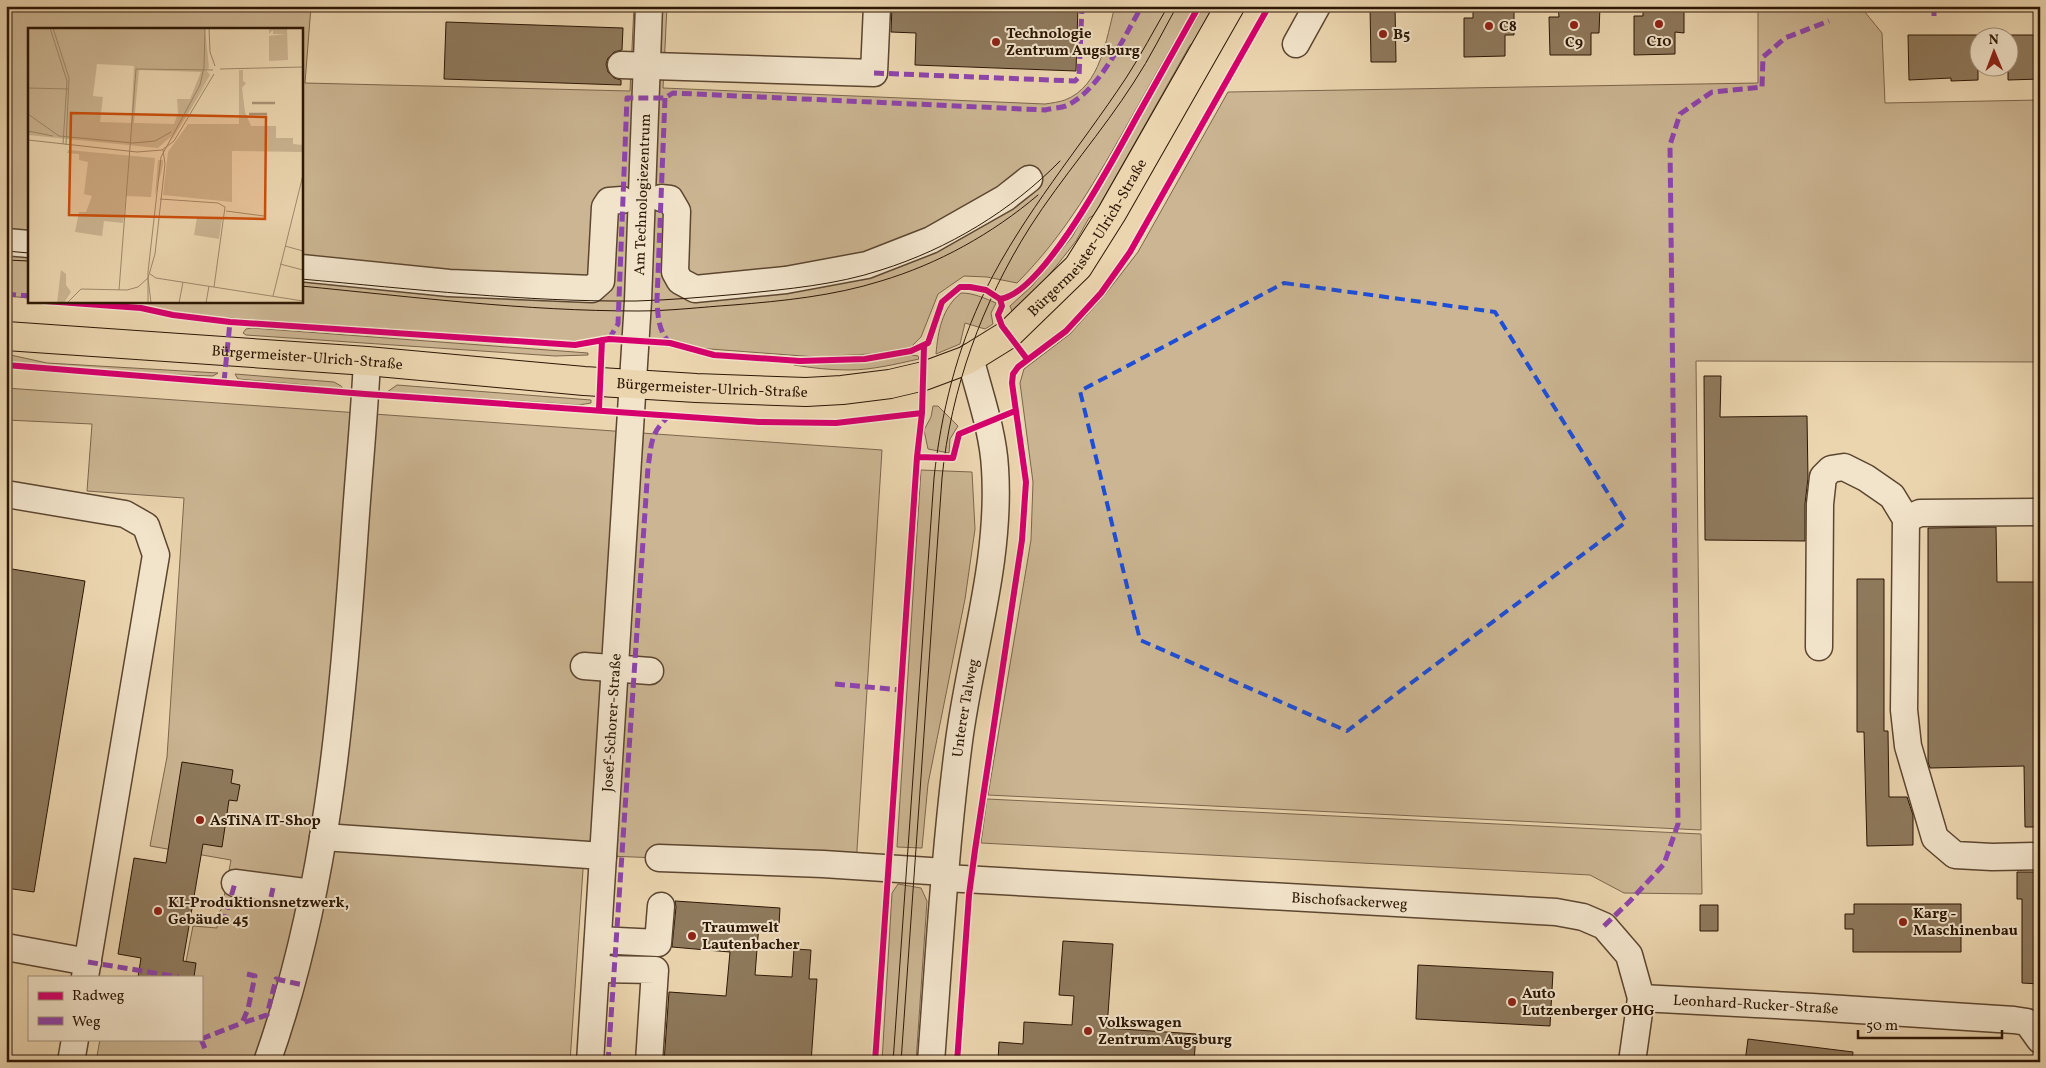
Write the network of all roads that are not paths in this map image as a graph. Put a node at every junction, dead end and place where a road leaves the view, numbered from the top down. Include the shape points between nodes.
1 (649, 6) edge
2 (877, 6) edge
3 (1230, 6) edge
4 (1317, 6) edge
5 (1296, 44) dead end
6 (634, 65) junction
7 (1028, 179) dead end
8 (661, 198) dead end
9 (622, 200) dead end
10 (6, 242) edge
11 (28, 244) edge
12 (302, 268) edge
13 (6, 336) edge
14 (970, 358) junction
15 (367, 361) junction
16 (633, 384) junction
17 (6, 494) edge
18 (2040, 512) edge
19 (1906, 519) junction
20 (1819, 647) dead end
21 (584, 666) dead end
22 (615, 668) junction
23 (650, 671) dead end
24 (323, 837) junction
25 (602, 856) junction
26 (2040, 856) edge
27 (659, 858) dead end
28 (945, 875) junction
29 (235, 884) dead end
30 (312, 893) junction
31 (661, 906) dead end
32 (598, 940) junction
33 (6, 947) edge
34 (87, 969) edge
35 (596, 969) junction
36 (1641, 998) junction
37 (75, 1040) edge
38 (2040, 1040) edge
39 (71, 1062) edge
40 (267, 1062) edge
41 (590, 1062) edge
42 (649, 1062) edge
43 (931, 1062) edge
44 (1632, 1062) edge

1 - 6 street, Am Technologiezentrum
2 - 6 street via 874,73
3 - 14 main road, Bürgermeister-Ulrich-Straße via 1078,267 1009,334
4 - 5 street
6 - 16 street, Am Technologiezentrum via 638,292
7 - 8 street via 1005,198 931,240 867,265 786,280 695,288 680,281 675,272 677,210 670,200
9 - 12 street via 609,200 605,207 601,281 592,289 449,282
10 - 11 street
13 - 15 main road, Bürgermeister-Ulrich-Straße
14 - 16 main road, Bürgermeister-Ulrich-Straße via 924,376 842,390 797,392
14 - 28 street, Unterer Talweg via 990,434 995,467 996,517 988,592 959,740
15 - 16 main road, Bürgermeister-Ulrich-Straße
15 - 24 street via 347,649
16 - 22 street, Josef-Schorer-Straße
17 - 34 street via 125,514 146,526 156,555
18 - 19 street via 1920,513
19 - 20 street via 1892,496 1866,478 1844,467 1831,468 1823,477
19 - 26 street via 1904,710 1908,746 1936,838 1955,855
21 - 22 street
22 - 23 street
22 - 25 street, Josef-Schorer-Straße
24 - 25 street
24 - 30 street
25 - 32 street, Josef-Schorer-Straße
27 - 28 street, Bischofsackerweg via 831,865
28 - 36 street, Bischofsackerweg via 1556,912 1583,917 1604,926 1629,955
28 - 43 street, Unterer Talweg
29 - 30 street
30 - 40 street via 280,1025
31 - 32 street via 658,943
32 - 35 street, Josef-Schorer-Straße
33 - 34 street
35 - 41 street, Josef-Schorer-Straße
35 - 42 street via 655,970
36 - 38 street, Leonhard-Rucker-Straße via 2014,1020 2027,1022
36 - 44 street, Bischofsackerweg
37 - 39 street

